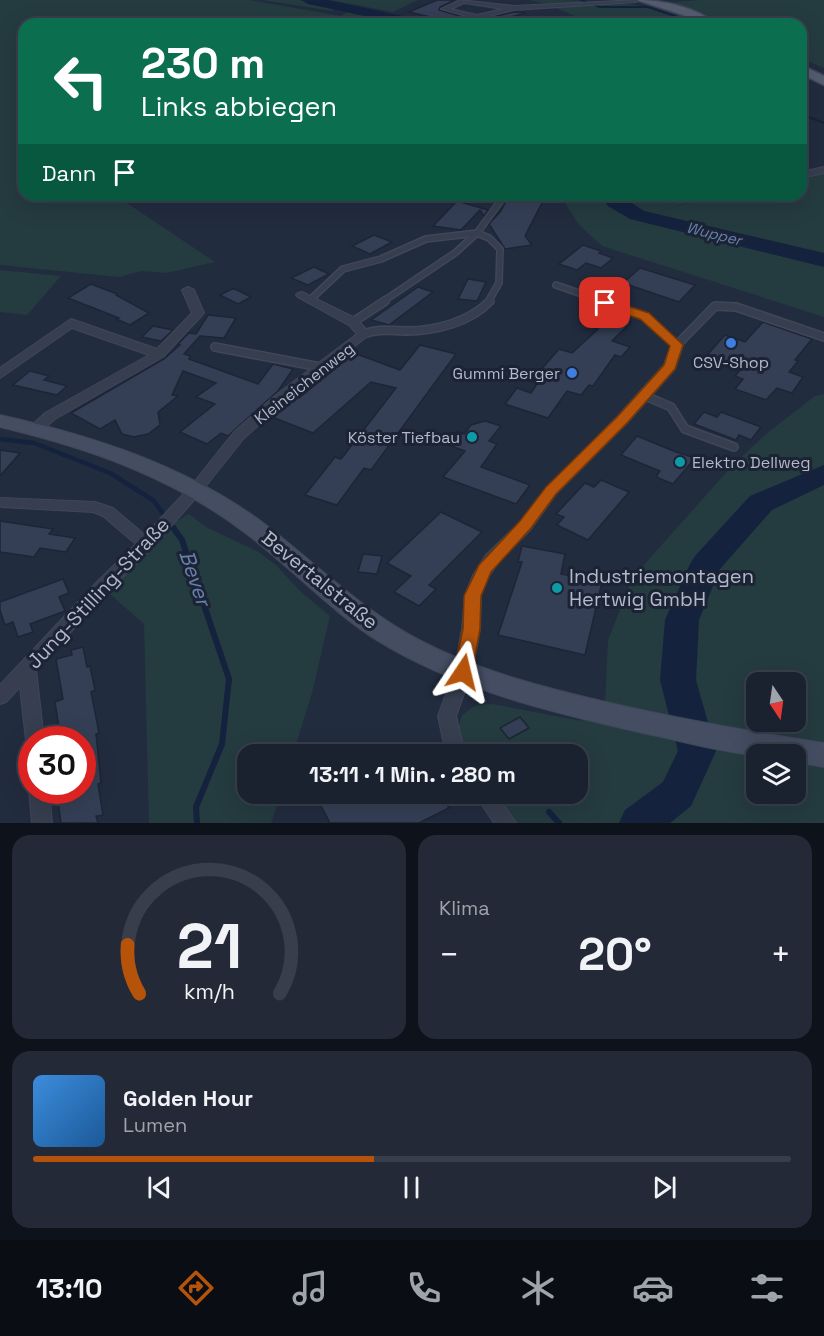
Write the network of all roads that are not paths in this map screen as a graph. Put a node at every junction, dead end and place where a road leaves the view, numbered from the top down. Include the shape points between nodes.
1 (636, 0) edge
2 (642, 0) edge
3 (514, 8) junction
4 (697, 18) edge
5 (807, 72) edge
6 (824, 81) edge
7 (824, 170) edge
8 (807, 174) edge
9 (501, 201) edge
10 (477, 233) junction
11 (556, 285) dead end
12 (188, 290) dead end
13 (306, 298) joint
14 (353, 322) junction
15 (364, 334) junction
16 (824, 337) edge
17 (677, 345) junction
18 (214, 347) dead end
19 (159, 354) junction
20 (320, 367) junction
21 (0, 374) edge
22 (643, 395) junction
23 (0, 421) edge
24 (35, 429) junction
25 (734, 447) dead end
26 (196, 489) junction
27 (2, 502) dead end
28 (151, 539) junction
29 (27, 668) junction
30 (463, 672) junction
31 (0, 697) edge
32 (33, 726) edge
33 (453, 744) edge
34 (824, 755) edge
35 (40, 804) edge
36 (492, 804) edge
37 (42, 823) edge
38 (506, 823) edge

1 - 3 street
2 - 4 main road
3 - 3 street via 463,1 444,9 477,17
5 - 6 main road
7 - 8 street
9 - 10 lane
10 - 13 lane via 426,239 381,259 343,269 324,289
10 - 14 lane via 455,253
10 - 15 lane via 500,249 498,287 486,304 465,320 440,327 372,330
11 - 17 lane via 644,316
12 - 19 street via 198,313
13 - 14 street, Kleineichenweg
14 - 15 street, Kleineichenweg
15 - 20 street, Kleineichenweg
16 - 17 lane via 736,307 715,306
17 - 22 street via 670,366
18 - 20 lane
19 - 21 street via 70,323
19 - 24 street via 50,416
20 - 26 street, Kleineichenweg via 239,435
22 - 25 lane via 671,407 686,429
22 - 30 street via 551,491 484,570 473,596
23 - 24 street, Bevertalstraße
24 - 26 street, Bevertalstraße via 114,451
26 - 28 street, Jung-Stilling-Straße
26 - 30 street, Bevertalstraße via 262,534 354,612 388,635
27 - 28 street via 95,507
28 - 29 street, Jung-Stilling-Straße
29 - 31 street, Jung-Stilling-Straße
29 - 32 street
30 - 33 street via 447,716
30 - 34 street, Bevertalstraße via 524,694 655,725
35 - 37 street
36 - 38 street

